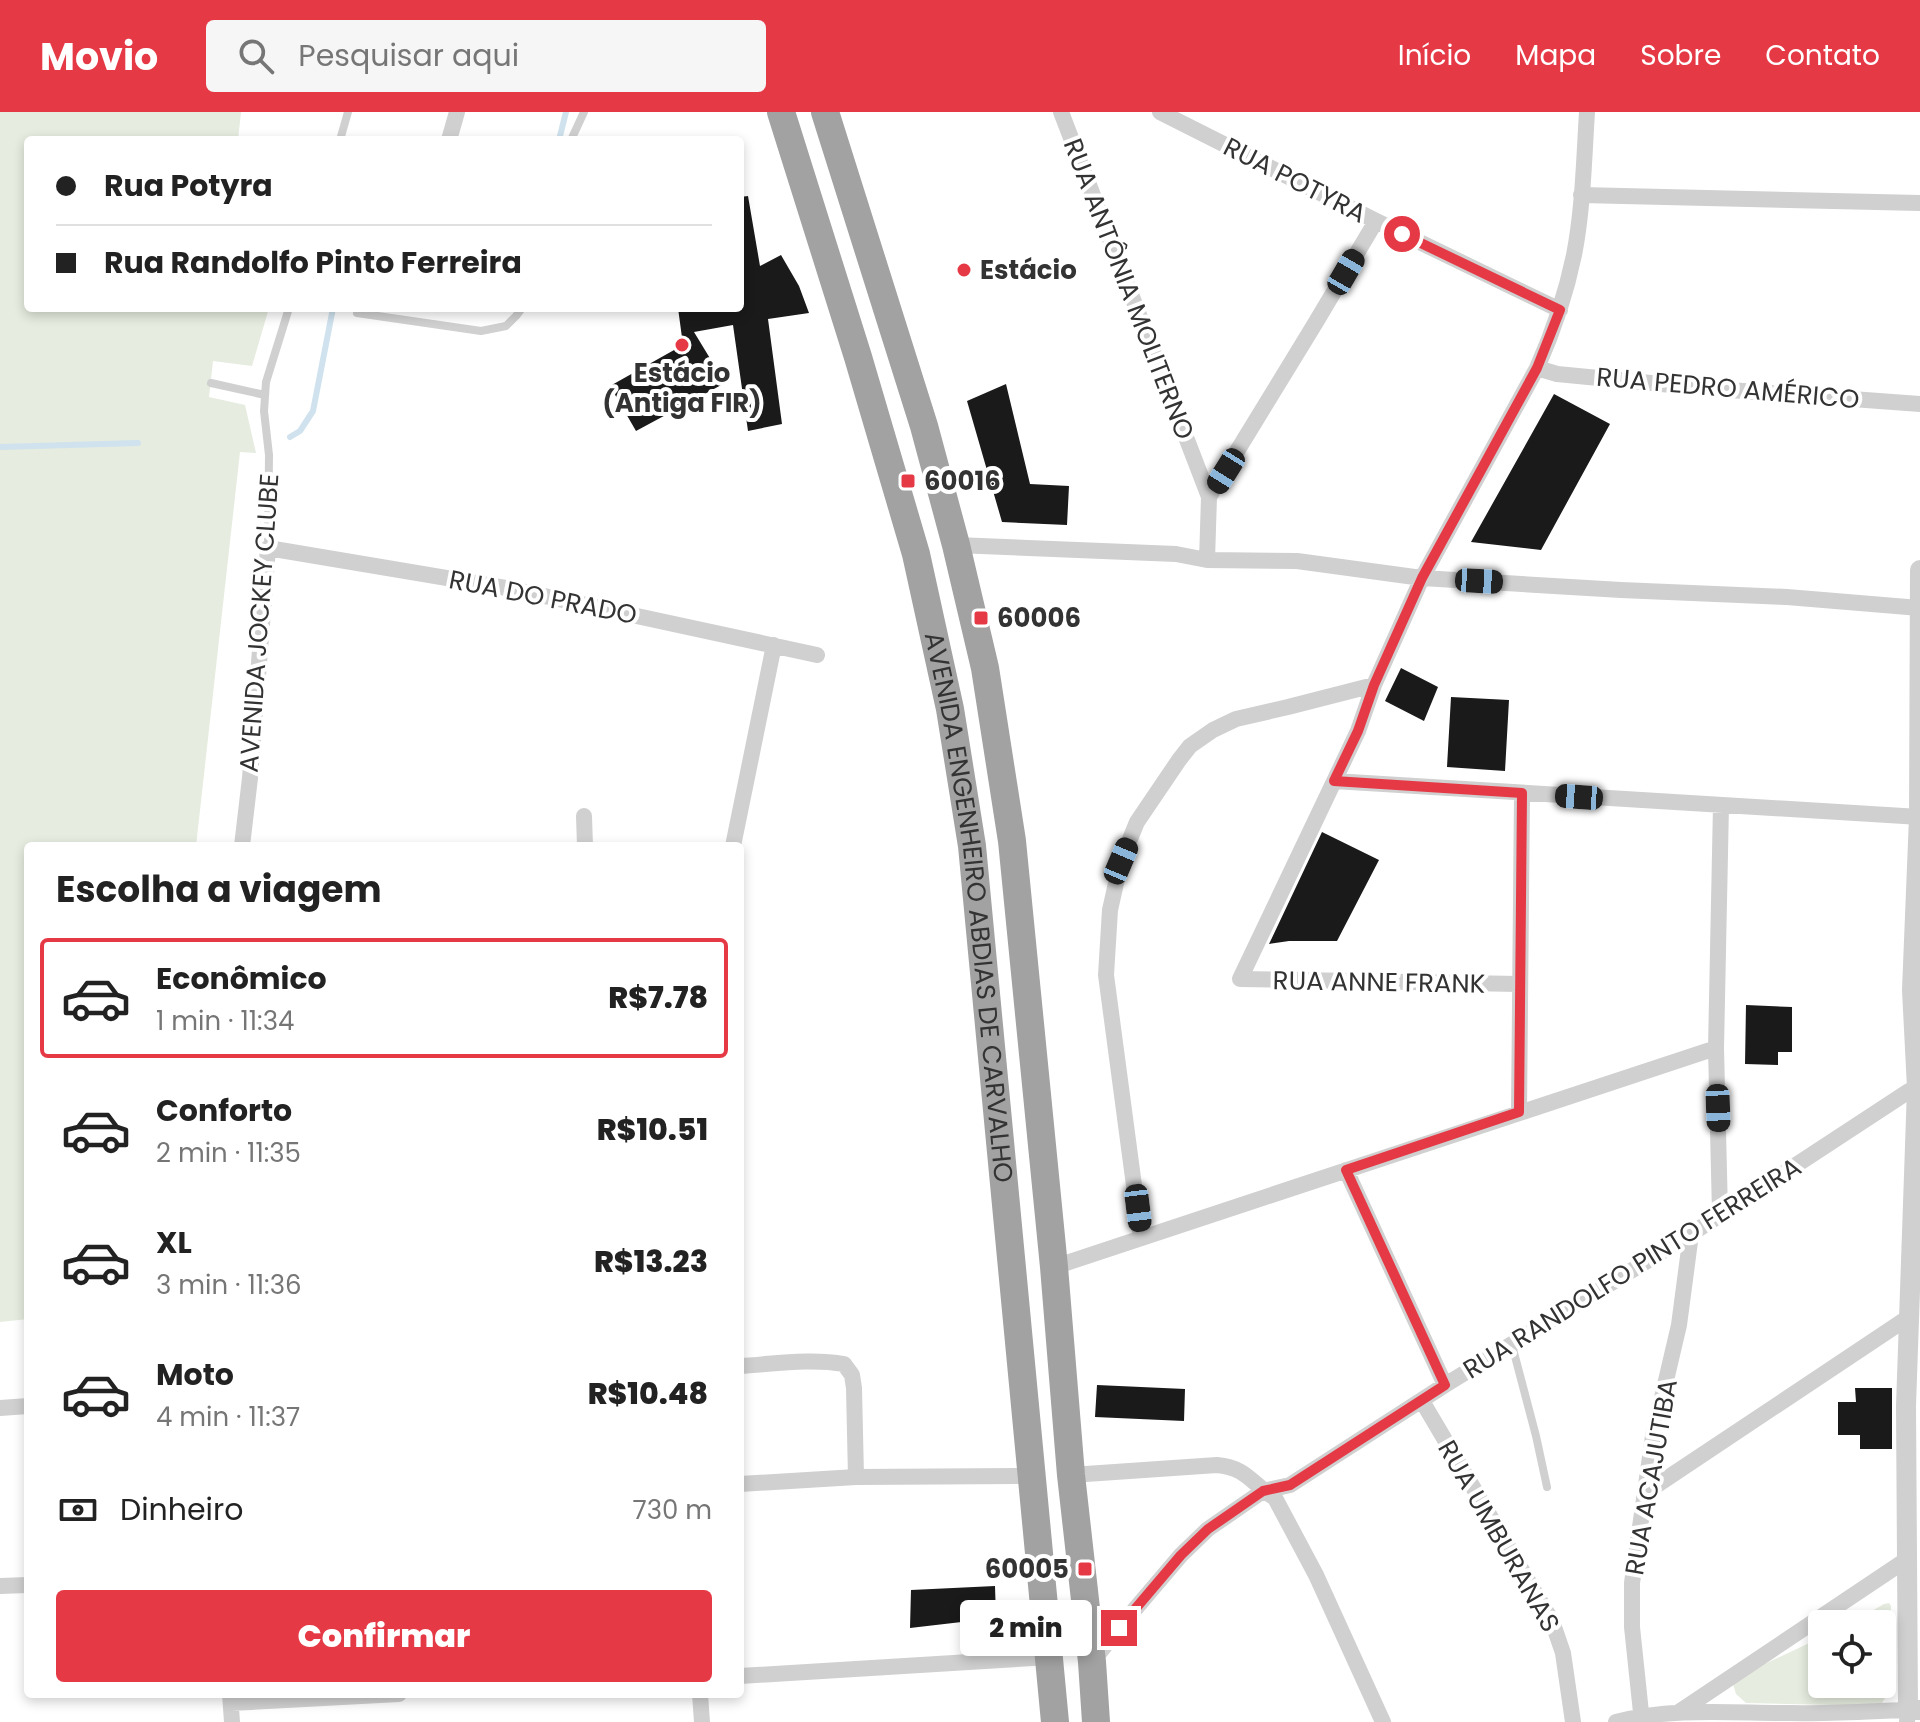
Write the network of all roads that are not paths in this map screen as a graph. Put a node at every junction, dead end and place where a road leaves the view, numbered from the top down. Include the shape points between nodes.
1 (348, 112) edge
2 (457, 112) edge
3 (584, 112) edge
4 (781, 112) edge
5 (825, 112) edge
6 (1061, 112) edge
7 (1160, 112) edge
8 (1587, 112) edge
9 (341, 136) edge
10 (450, 136) edge
11 (573, 136) edge
12 (1581, 195) junction
13 (1920, 203) edge
14 (1376, 221) junction
15 (1560, 310) junction
16 (288, 312) edge
17 (519, 312) edge
18 (357, 313) dead end
19 (1537, 368) junction
20 (211, 383) dead end
21 (265, 395) junction
22 (1920, 404) edge
23 (1209, 497) junction
24 (956, 545) junction
25 (268, 548) junction
26 (1207, 560) junction
27 (1920, 570) edge
28 (1422, 578) junction
29 (1920, 608) edge
30 (774, 645) junction
31 (817, 655) dead end
32 (1374, 685) junction
33 (1334, 781) junction
34 (1522, 793) junction
35 (1721, 805) junction
36 (584, 816) dead end
37 (1919, 817) edge
38 (242, 842) edge
39 (585, 842) edge
40 (734, 842) edge
41 (1519, 984) junction
42 (1716, 1048) junction
43 (1918, 1092) edge
44 (1519, 1112) junction
45 (1346, 1170) junction
46 (1720, 1213) junction
47 (1691, 1234) junction
48 (1141, 1238) junction
49 (1054, 1267) junction
50 (1909, 1317) junction
51 (1512, 1345) junction
52 (744, 1366) edge
53 (1445, 1385) junction
54 (1913, 1396) edge
55 (1422, 1401) junction
56 (24, 1406) edge
57 (0, 1408) edge
58 (1071, 1475) junction
59 (1033, 1476) junction
60 (856, 1477) junction
61 (744, 1484) edge
62 (1547, 1487) dead end
63 (1263, 1491) junction
64 (1645, 1493) junction
65 (1906, 1560) junction
66 (24, 1585) edge
67 (0, 1586) edge
68 (1049, 1657) junction
69 (1092, 1662) junction
70 (744, 1676) edge
71 (231, 1698) edge
72 (700, 1698) edge
73 (1679, 1712) junction
74 (1912, 1714) edge
75 (1642, 1719) edge
76 (232, 1722) edge
77 (702, 1722) edge
78 (1055, 1722) edge
79 (1096, 1722) edge
80 (1383, 1722) edge
81 (1573, 1722) edge
82 (1616, 1722) edge

1 - 9 lane
2 - 10 street
3 - 11 lane
4 - 59 highway, AVENIDA ENGENHEIRO ABDIAS DE CARVALHO via 916,554 950,709 972,846
5 - 24 highway, AVENIDA ENGENHEIRO ABDIAS DE CARVALHO
6 - 23 street, RUA ANTÔNIA MOLITERNO
7 - 14 street, RUA POTYRA
8 - 12 street
12 - 13 street
12 - 15 street
14 - 15 street, RUA POTYRA
14 - 23 street
15 - 19 street
16 - 21 lane, AVENIDA JOCKEY CLUBE
17 - 18 lane via 506,326 481,331
19 - 22 street, RUA PEDRO AMÉRICO via 1703,388
19 - 28 street
20 - 21 lane
21 - 25 lane, AVENIDA JOCKEY CLUBE
23 - 26 street, RUA ANTÔNIA MOLITERNO
24 - 26 street via 1176,554
24 - 49 highway, AVENIDA ENGENHEIRO ABDIAS DE CARVALHO via 985,668 1012,841
25 - 30 street, RUA DO PRADO via 512,589
25 - 38 street, AVENIDA JOCKEY CLUBE
26 - 28 street via 1297,561
27 - 29 street
28 - 29 street
28 - 32 street
29 - 37 street
30 - 31 street, RUA DO PRADO
30 - 40 street
32 - 33 street
32 - 48 street via 1236,719 1213,730 1179,760 1126,848 1110,910 1106,975
33 - 34 street
33 - 41 street, RUA ANNE FRANK via 1240,979
34 - 35 street
34 - 41 street
35 - 37 street
35 - 42 street
36 - 39 street
37 - 43 street via 1912,990
41 - 44 street
42 - 44 street
42 - 46 street
43 - 46 street, RUA RANDOLFO PINTO FERREIRA via 1886,1106
43 - 50 street
44 - 45 street
45 - 48 street
45 - 53 street
46 - 47 street, RUA RANDOLFO PINTO FERREIRA
47 - 51 street, RUA RANDOLFO PINTO FERREIRA
47 - 64 street, RUA ACAJUTIBA via 1679,1325
48 - 49 street
49 - 58 highway, AVENIDA ENGENHEIRO ABDIAS DE CARVALHO
50 - 54 street
50 - 64 street
51 - 53 street, RUA RANDOLFO PINTO FERREIRA
51 - 62 lane
52 - 60 street via 844,1364 854,1388
53 - 55 street, RUA RANDOLFO PINTO FERREIRA
54 - 65 street
55 - 63 street, RUA RANDOLFO PINTO FERREIRA via 1290,1485
55 - 81 street, RUA UMBURANAS via 1552,1621 1563,1653
56 - 57 street
58 - 63 street via 1217,1465 1244,1472
58 - 69 highway, AVENIDA ENGENHEIRO ABDIAS DE CARVALHO
59 - 60 street
59 - 68 highway, AVENIDA ENGENHEIRO ABDIAS DE CARVALHO
60 - 61 street
63 - 69 street, RUA RANDOLFO PINTO FERREIRA via 1181,1555
63 - 80 street via 1283,1511
64 - 75 street, RUA ACAJUTIBA via 1631,1598
65 - 73 street
65 - 74 street
66 - 67 street
68 - 70 street
68 - 78 highway, AVENIDA ENGENHEIRO ABDIAS DE CARVALHO
69 - 79 highway, AVENIDA ENGENHEIRO ABDIAS DE CARVALHO
71 - 76 street
72 - 77 street
73 - 74 street
73 - 75 street
75 - 82 street

